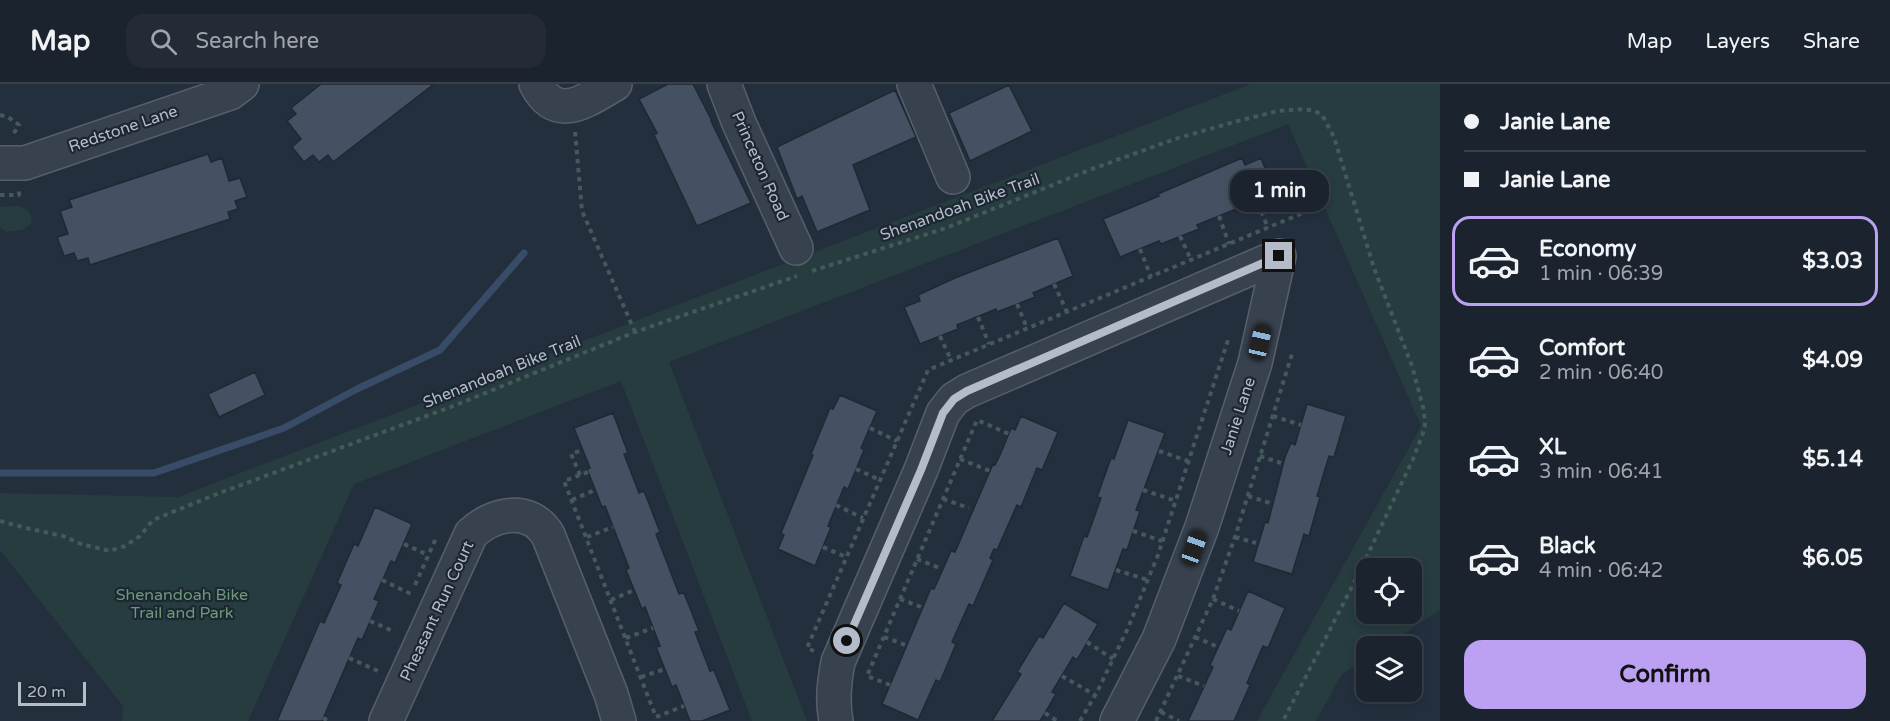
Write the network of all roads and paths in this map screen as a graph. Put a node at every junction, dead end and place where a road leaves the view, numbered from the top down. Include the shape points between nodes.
1 (242, 84) edge
2 (615, 84) edge
3 (724, 84) edge
4 (914, 84) edge
5 (556, 99) edge
6 (0, 116) edge
7 (9, 152) edge
8 (953, 177) dead end
9 (0, 195) edge
10 (20, 195) dead end
11 (1258, 203) dead end
12 (1305, 212) dead end
13 (1218, 216) dead end
14 (1268, 228) junction
15 (1180, 236) dead end
16 (1229, 244) junction
17 (796, 248) dead end
18 (1140, 249) dead end
19 (1191, 260) junction
20 (1151, 276) junction
21 (1054, 284) dead end
22 (1017, 304) dead end
23 (1067, 312) junction
24 (978, 317) dead end
25 (1027, 328) junction
26 (635, 332) junction
27 (940, 336) dead end
28 (1229, 337) dead end
29 (989, 344) junction
30 (1292, 354) dead end
31 (951, 360) junction
32 (1273, 416) junction
33 (1301, 425) dead end
34 (870, 428) dead end
35 (1009, 434) dead end
36 (897, 441) junction
37 (582, 450) dead end
38 (1159, 451) dead end
39 (1260, 456) junction
40 (960, 459) junction
41 (1188, 461) junction
42 (1281, 463) dead end
43 (856, 469) dead end
44 (990, 471) dead end
45 (588, 472) dead end
46 (580, 475) junction
47 (880, 480) junction
48 (596, 490) dead end
49 (1143, 490) dead end
50 (1248, 496) junction
51 (943, 499) junction
52 (572, 500) junction
53 (1176, 501) junction
54 (1273, 504) dead end
55 (836, 505) dead end
56 (969, 508) dead end
57 (863, 518) junction
58 (0, 520) edge
59 (613, 528) dead end
60 (1133, 531) dead end
61 (586, 537) junction
62 (1235, 537) junction
63 (1162, 541) junction
64 (1256, 543) dead end
65 (404, 544) dead end
66 (823, 546) dead end
67 (428, 555) dead end
68 (846, 557) junction
69 (917, 559) junction
70 (942, 569) dead end
71 (1116, 570) dead end
72 (382, 580) dead end
73 (1148, 580) junction
74 (634, 590) dead end
75 (411, 594) dead end
76 (900, 599) junction
77 (1213, 599) junction
78 (611, 600) junction
79 (921, 607) dead end
80 (1239, 611) dead end
81 (370, 621) dead end
82 (653, 628) dead end
83 (394, 632) dead end
84 (884, 637) junction
85 (1195, 637) junction
86 (626, 638) junction
87 (1087, 642) dead end
88 (908, 646) dead end
89 (1218, 647) dead end
90 (822, 655) dead end
91 (349, 658) dead end
92 (1113, 659) junction
93 (665, 669) dead end
94 (378, 671) dead end
95 (1062, 676) dead end
96 (1178, 676) junction
97 (641, 677) junction
98 (890, 685) dead end
99 (1204, 686) dead end
100 (1095, 695) junction
101 (684, 706) dead end
102 (1161, 712) junction
103 (1045, 713) dead end
104 (323, 718) dead end
105 (328, 721) edge
106 (386, 721) edge
107 (619, 721) edge
108 (836, 721) edge
109 (1057, 721) edge
110 (1080, 721) edge
111 (1117, 721) edge
112 (1156, 721) edge
113 (1179, 721) edge
114 (1283, 721) edge

1 - 7 street, Redstone Lane via 230,93 25,163
2 - 5 street
3 - 17 street, Princeton Road
4 - 8 street
5 - 26 path via 582,211
6 - 7 path via 20,125 12,136
9 - 10 path
11 - 14 path
12 - 14 path
13 - 16 path
14 - 16 path
15 - 19 path
16 - 19 path
18 - 20 path
19 - 20 path
20 - 23 path
21 - 23 path
22 - 25 path
23 - 25 path
24 - 29 path
25 - 29 path
26 - 58 path, Shenandoah Bike Trail via 153,520 140,536 110,551
26 - 114 path, Shenandoah Bike Trail via 946,228 1175,139 1278,111 1304,109 1318,113 1335,137 1374,268 1419,390 1425,420 1413,459
27 - 31 path
28 - 41 path
29 - 31 path
30 - 32 path
31 - 36 path via 928,370
32 - 33 path
32 - 39 path
34 - 36 path
35 - 40 path via 977,420
36 - 47 path
37 - 46 path via 571,454
38 - 41 path
39 - 42 path
39 - 50 path
40 - 44 path
40 - 51 path
41 - 53 path
43 - 47 path
45 - 46 path
46 - 52 path via 564,480
47 - 57 path
48 - 52 path
49 - 53 path
50 - 54 path
50 - 62 path
51 - 56 path
51 - 69 path
52 - 61 path
53 - 63 path
55 - 57 path
57 - 68 path
59 - 61 path
60 - 63 path
61 - 78 path
62 - 64 path
62 - 77 path
63 - 73 path
65 - 67 path
66 - 68 path
68 - 90 path via 807,648
69 - 70 path
69 - 76 path
71 - 73 path
72 - 75 path
73 - 92 path
74 - 78 path
76 - 79 path
76 - 84 path
77 - 80 path
77 - 85 path
78 - 86 path
81 - 83 path
82 - 86 path
84 - 88 path
84 - 98 path via 867,676
85 - 89 path
85 - 96 path
86 - 97 path
87 - 92 path
91 - 94 path
92 - 100 path
93 - 97 path
95 - 100 path
96 - 99 path
96 - 102 path
97 - 101 path via 656,717
100 - 110 path
102 - 112 path
102 - 113 path
103 - 109 path
104 - 105 path
106 - 107 street, Pheasant Run Court via 471,534 493,518 514,515 537,522 548,535
108 - 111 street, Janie Lane via 833,686 838,663 949,404 967,391 1279,256 1255,363 1202,527 1159,639

